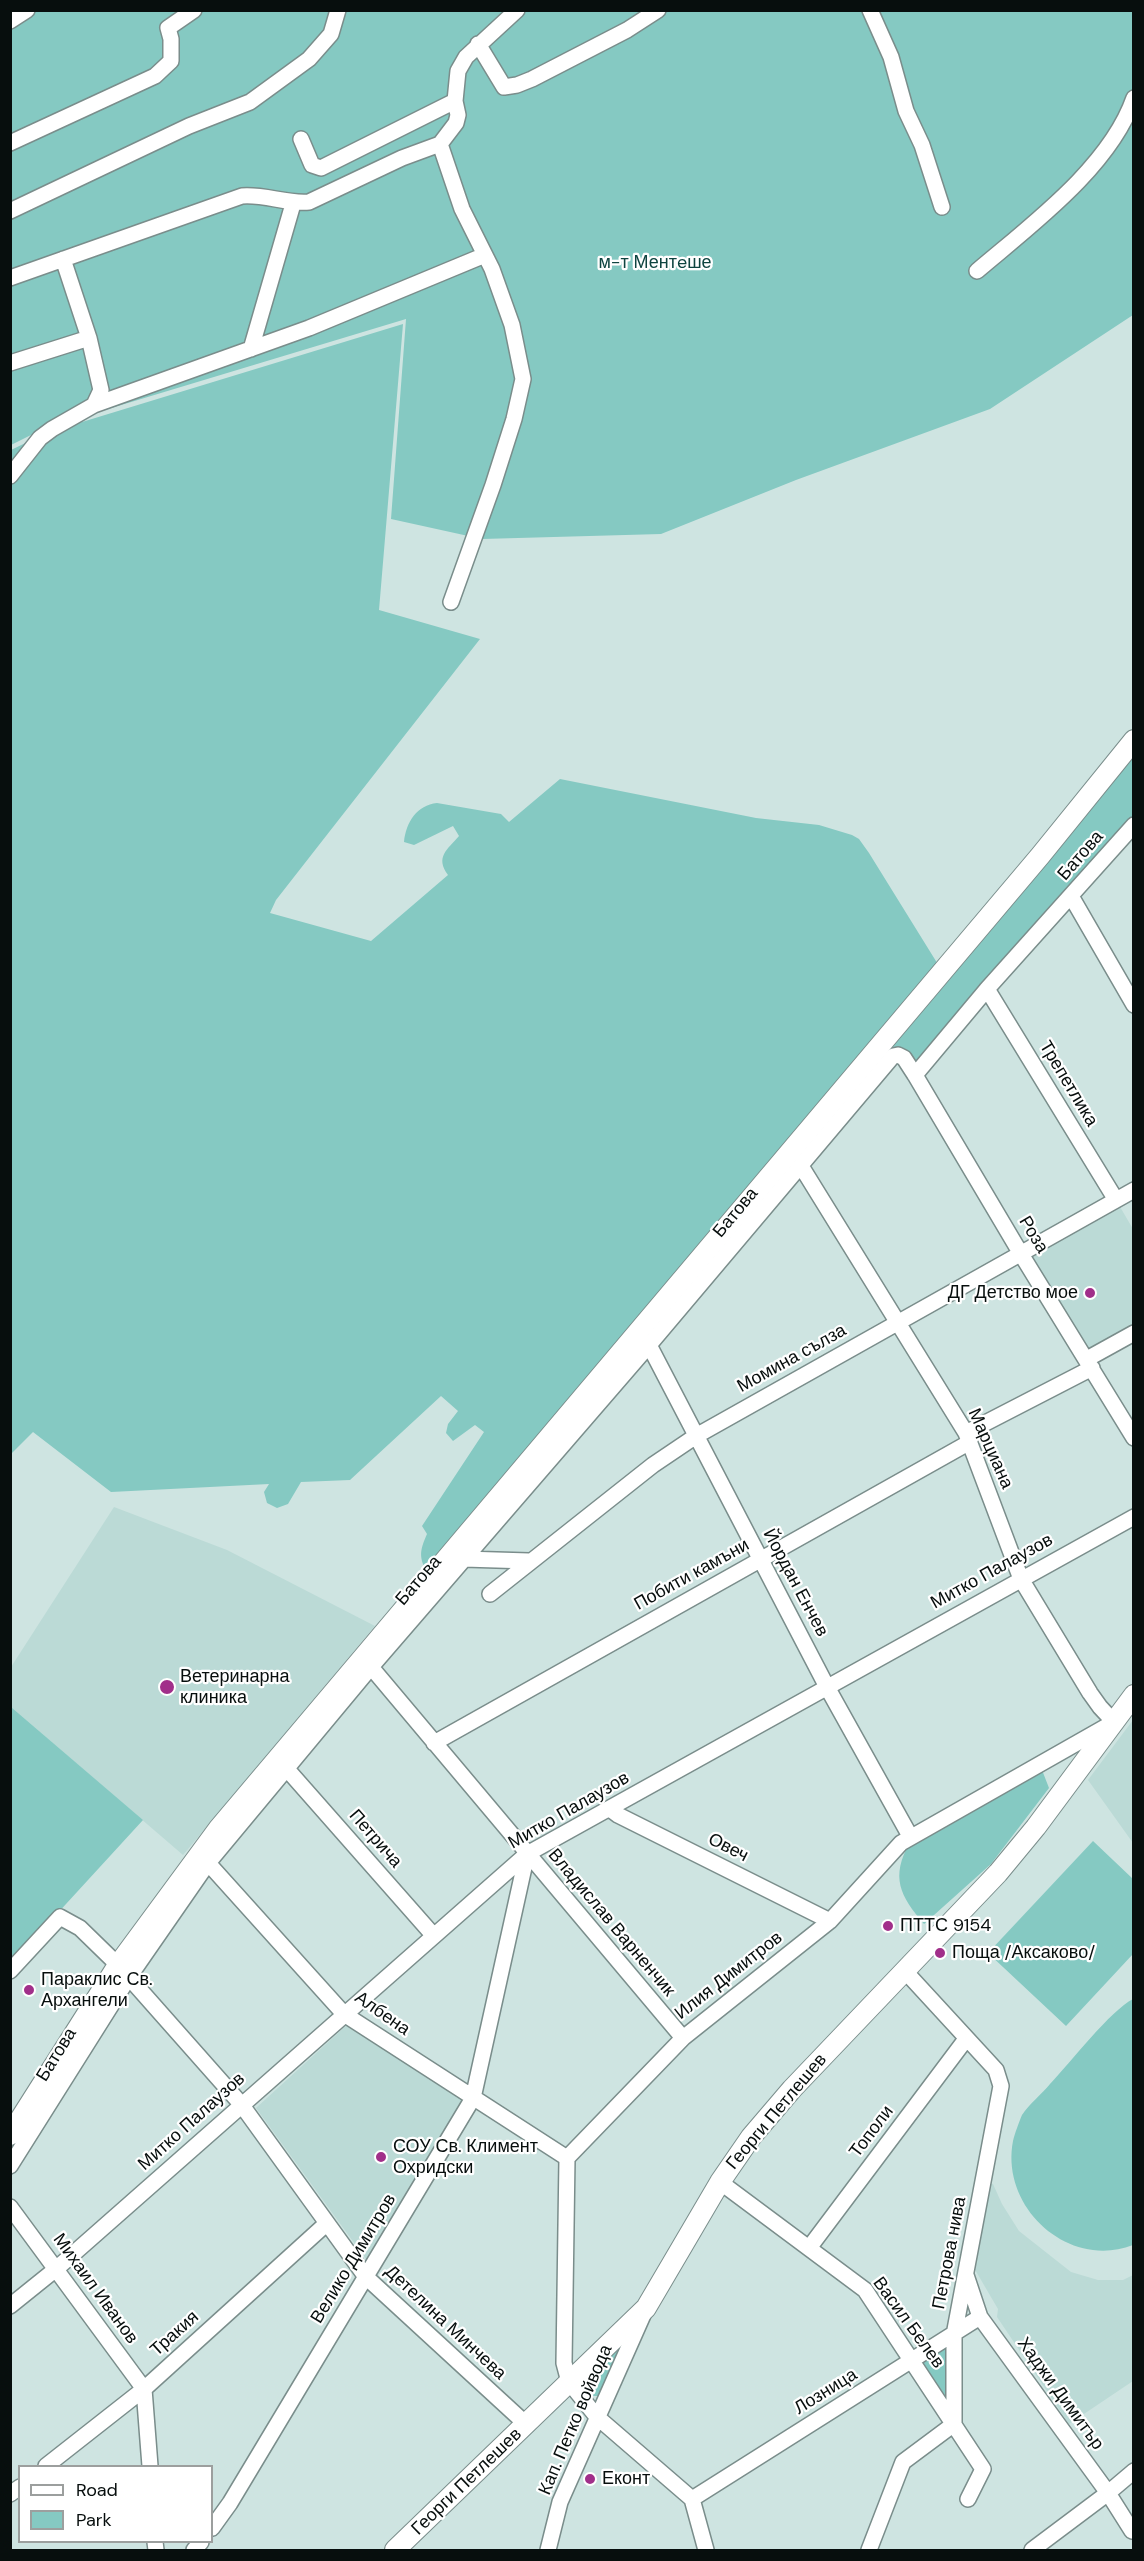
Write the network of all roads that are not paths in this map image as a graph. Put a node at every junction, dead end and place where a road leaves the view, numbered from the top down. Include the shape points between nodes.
1 (27, 10) edge
2 (194, 10) edge
3 (338, 10) edge
4 (518, 10) edge
5 (658, 10) edge
6 (870, 10) edge
7 (10, 21) edge
8 (478, 44) junction
9 (1134, 98) edge
10 (455, 101) junction
11 (301, 139) dead end
12 (10, 143) edge
13 (441, 144) junction
14 (293, 204) junction
15 (942, 207) dead end
16 (10, 211) edge
17 (485, 255) junction
18 (63, 259) junction
19 (977, 271) dead end
20 (10, 278) edge
21 (89, 338) junction
22 (251, 349) junction
23 (10, 363) edge
24 (94, 405) junction
25 (10, 476) edge
26 (451, 602) dead end
27 (1134, 740) edge
28 (1134, 825) edge
29 (1071, 896) junction
30 (987, 989) junction
31 (1134, 1005) edge
32 (898, 1055) joint
33 (915, 1075) junction
34 (801, 1166) junction
35 (1134, 1190) edge
36 (1116, 1200) junction
37 (1021, 1254) junction
38 (898, 1322) junction
39 (1134, 1333) edge
40 (649, 1345) junction
41 (1089, 1363) junction
42 (696, 1436) junction
43 (968, 1438) junction
44 (1134, 1438) edge
45 (1134, 1517) edge
46 (464, 1559) junction
47 (760, 1559) junction
48 (529, 1561) junction
49 (1021, 1578) junction
50 (490, 1594) dead end
51 (372, 1666) junction
52 (827, 1687) junction
53 (1134, 1695) edge
54 (1114, 1722) junction
55 (434, 1743) junction
56 (286, 1768) junction
57 (610, 1809) junction
58 (910, 1836) junction
59 (527, 1854) junction
60 (208, 1863) junction
61 (830, 1921) junction
62 (434, 1936) junction
63 (904, 1970) junction
64 (10, 1971) edge
65 (124, 1971) junction
66 (344, 2014) junction
67 (683, 2038) junction
68 (966, 2039) junction
69 (473, 2098) junction
70 (241, 2104) junction
71 (10, 2135) edge
72 (567, 2158) junction
73 (10, 2166) edge
74 (720, 2182) junction
75 (10, 2207) edge
76 (326, 2224) junction
77 (808, 2248) junction
78 (56, 2269) junction
79 (966, 2275) junction
80 (366, 2277) junction
81 (10, 2306) edge
82 (646, 2308) junction
83 (980, 2318) junction
84 (954, 2335) junction
85 (912, 2361) junction
86 (570, 2382) junction
87 (144, 2388) junction
88 (597, 2417) junction
89 (954, 2424) junction
90 (527, 2425) junction
91 (47, 2465) edge
92 (150, 2465) edge
93 (1134, 2471) edge
94 (1108, 2493) junction
95 (692, 2499) junction
96 (968, 2499) dead end
97 (213, 2527) edge
98 (1132, 2531) dead end
99 (395, 2550) edge
100 (548, 2550) edge
101 (706, 2550) edge
102 (869, 2550) edge
103 (1032, 2550) edge

1 - 7 street
2 - 12 street via 168,28 171,61 155,76
3 - 16 street via 331,34 309,59 250,102 189,126
4 - 8 street
5 - 8 street via 517,85 504,87
6 - 15 street via 891,57 906,111 922,145
8 - 10 street via 458,71
9 - 19 street via 1096,161 1055,205
10 - 11 street via 321,168 312,165
10 - 13 street via 456,123
13 - 14 street via 309,202
13 - 17 street via 462,209
14 - 18 street via 260,195 242,196
14 - 22 street
17 - 22 street
17 - 26 street via 512,324 522,379 493,485
18 - 20 street
18 - 21 street
21 - 23 street
21 - 24 street via 101,390
22 - 24 street
24 - 25 street via 40,438
27 - 65 main road via 979,929 219,1828
28 - 29 street, Батова
29 - 30 street, Батова
29 - 31 street
30 - 33 street, Батова
30 - 36 street, Трепетлика
32 - 33 street, Роза
32 - 34 street, Батова via 893,1056
33 - 37 street, Роза
34 - 38 street, Марциана
34 - 40 street, Батова
35 - 36 street, Момина сълза
36 - 37 street, Момина сълза
37 - 38 street, Момина сълза
37 - 41 street, Роза
38 - 42 street, Момина сълза
38 - 43 street, Марциана
39 - 41 street, Побити камъни
40 - 42 street, Йордан Енчев
40 - 46 street, Батова
41 - 43 street, Побити камъни
41 - 44 street, Роза
42 - 47 street, Йордан Енчев
42 - 48 street, Момина сълза
43 - 47 street, Побити камъни
43 - 49 street, Марциана
45 - 49 street, Митко Палаузов
46 - 48 street
46 - 51 street, Батова
47 - 52 street, Йордан Енчев
47 - 55 street, Побити камъни
48 - 50 street, Момина сълза
49 - 52 street, Митко Палаузов
49 - 54 street, Марциана via 1090,1693
51 - 55 street, Владислав Варненчик
51 - 56 street, Батова
52 - 57 street, Митко Палаузов
52 - 58 street, Йордан Енчев
53 - 54 main road, Георги Петлешев
54 - 58 street, Илия Димитров
54 - 63 main road, Георги Петлешев via 998,1873
55 - 59 street, Владислав Варненчик
56 - 60 street, Батова
56 - 62 street, Петрича
57 - 59 street, Митко Палаузов
57 - 61 street, Овеч
58 - 61 street, Илия Димитров
59 - 62 street, Митко Палаузов
59 - 67 street, Владислав Варненчик
59 - 69 street, Велико Димитров
60 - 65 street, Батова
60 - 66 street, Албена
61 - 67 street, Илия Димитров
62 - 66 street, Митко Палаузов
63 - 68 street, Петрова нива
63 - 74 main road, Георги Петлешев via 792,2090
64 - 65 street, Детелина Минчева via 60,1917 80,1928
65 - 70 street, Детелина Минчева
65 - 71 main road
65 - 73 street, Батова
66 - 69 street, Албена
66 - 70 street, Митко Палаузов
67 - 72 street, Илия Димитров
68 - 77 street, Тополи
68 - 79 street, Петрова нива via 996,2070 1001,2086
69 - 72 street, Албена
69 - 80 street, Велико Димитров
70 - 76 street, Детелина Минчева
70 - 78 street, Митко Палаузов
72 - 86 street via 564,2363
74 - 77 street, Васил Белев
74 - 82 main road, Георги Петлешев
75 - 78 street, Михаил Иванов
76 - 80 street, Детелина Минчева
76 - 87 street, Тракия
77 - 85 street, Васил Белев via 865,2290
78 - 81 street, Митко Палаузов
78 - 87 street, Михаил Иванов
79 - 83 street, Хаджи Димитър
79 - 84 street, Петрова нива
80 - 90 street, Детелина Минчева
80 - 97 street, Велико Димитров
82 - 86 main road, Георги Петлешев
82 - 88 street, Кап. Петко войвода
83 - 84 street, Лозница
83 - 94 street, Хаджи Димитър
84 - 85 street, Лозница
84 - 89 street, Петрова нива
85 - 89 street, Васил Белев
85 - 95 street, Лозница
86 - 88 street
86 - 90 main road, Георги Петлешев
87 - 91 street, Тракия
87 - 92 street
88 - 95 street
88 - 100 street, Кап. Петко войвода via 560,2502
89 - 96 street, Васил Белев via 982,2469
89 - 102 street via 903,2462
90 - 99 main road, Георги Петлешев
93 - 94 street
94 - 98 street, Хаджи Димитър
94 - 103 street
95 - 101 street

